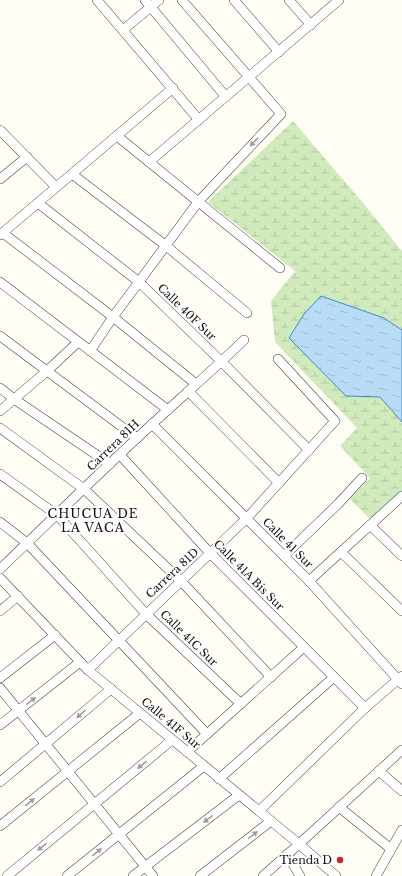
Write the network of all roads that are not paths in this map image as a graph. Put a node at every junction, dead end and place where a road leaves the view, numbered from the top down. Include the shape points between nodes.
1 (97, 0) edge
2 (159, 0) edge
3 (182, 0) edge
4 (234, 0) edge
5 (290, 0) edge
6 (339, 0) edge
7 (148, 4) edge
8 (311, 25) junction
9 (123, 30) junction
10 (279, 52) junction
11 (249, 77) junction
12 (173, 88) junction
13 (226, 97) junction
14 (200, 120) junction
15 (0, 130) edge
16 (117, 136) junction
17 (27, 157) junction
18 (149, 162) junction
19 (72, 174) junction
20 (0, 179) edge
21 (56, 187) junction
22 (198, 202) junction
23 (38, 203) junction
24 (2, 234) edge
25 (165, 245) junction
26 (280, 268) dead end
27 (0, 282) edge
28 (139, 282) junction
29 (247, 313) dead end
30 (113, 317) junction
31 (0, 336) edge
32 (244, 340) dead end
33 (78, 342) junction
34 (90, 351) junction
35 (278, 359) dead end
36 (222, 362) junction
37 (47, 371) junction
38 (196, 384) junction
39 (0, 388) edge
40 (188, 391) junction
41 (14, 399) junction
42 (168, 410) junction
43 (0, 411) edge
44 (152, 424) junction
45 (0, 428) edge
46 (137, 438) junction
47 (309, 450) junction
48 (120, 455) junction
49 (110, 464) junction
50 (0, 474) edge
51 (362, 478) dead end
52 (279, 483) junction
53 (84, 489) junction
54 (402, 497) edge
55 (57, 515) junction
56 (247, 518) junction
57 (0, 522) edge
58 (370, 525) junction
59 (27, 543) junction
60 (341, 552) junction
61 (210, 553) junction
62 (284, 556) junction
63 (402, 556) edge
64 (0, 569) edge
65 (0, 578) edge
66 (181, 581) junction
67 (309, 582) junction
68 (18, 596) junction
69 (0, 611) edge
70 (402, 611) edge
71 (146, 614) junction
72 (55, 635) junction
73 (119, 641) junction
74 (304, 647) junction
75 (80, 662) junction
76 (88, 670) junction
77 (270, 677) junction
78 (334, 677) junction
79 (0, 678) edge
80 (401, 680) edge
81 (0, 688) edge
82 (111, 689) junction
83 (241, 704) junction
84 (365, 708) junction
85 (18, 710) junction
86 (140, 713) junction
87 (0, 725) edge
88 (207, 734) junction
89 (172, 740) junction
90 (46, 744) junction
91 (402, 750) edge
92 (187, 752) junction
93 (204, 766) junction
94 (379, 770) junction
95 (68, 771) junction
96 (219, 779) junction
97 (0, 782) edge
98 (402, 791) edge
99 (239, 795) junction
100 (94, 804) junction
101 (339, 807) junction
102 (259, 811) junction
103 (270, 821) junction
104 (0, 826) edge
105 (402, 830) edge
106 (119, 834) junction
107 (299, 844) junction
108 (391, 849) junction
109 (287, 854) junction
110 (146, 867) junction
111 (6, 876) edge
112 (67, 876) edge
113 (134, 876) edge
114 (153, 876) edge
115 (200, 876) edge
116 (263, 876) edge
117 (300, 876) edge
118 (336, 876) edge
119 (376, 876) edge

1 - 9 street
2 - 7 street
3 - 11 street
4 - 10 street
5 - 8 street
6 - 8 street
7 - 9 street
7 - 13 street
8 - 10 street
9 - 12 street
10 - 11 street
11 - 13 street
11 -> 22 street via 281,114
12 - 14 street
12 - 16 street
13 - 14 street
14 - 18 street
15 - 17 street
16 - 18 street
16 - 19 street
17 - 20 street
17 - 21 street
18 - 22 street
19 - 21 street
19 - 25 street
21 - 23 street
22 - 25 street
22 - 26 street
23 - 24 street
23 - 28 street, Calle 40F Sur
24 - 30 street
25 - 28 street
25 - 29 street
27 - 33 street
28 - 30 street
28 - 36 street, Calle 40F Sur
30 - 34 street
30 - 38 street
31 - 37 street
32 - 36 street, Carrera 81H
33 - 34 street
33 - 37 street
34 - 42 street
35 - 47 street, Carrera 81D via 335,421
36 - 38 street, Carrera 81H
36 - 47 street, Calle 40F Sur
37 - 41 street
37 - 46 street
38 - 40 street, Carrera 81H
39 - 41 street
40 - 42 street, Carrera 81H
40 - 52 street
41 - 43 street
41 - 49 street
42 - 44 street, Carrera 81H
44 - 46 street, Carrera 81H
44 - 56 street, Calle 41 Sur
45 - 53 street
46 - 48 street, Carrera 81H
47 - 52 street, Carrera 81D
48 - 49 street, Carrera 81H
48 - 61 street, Calle 41A Bis Sur
49 - 53 street, Carrera 81H
50 - 55 street, Calle 41C Sur
51 - 62 street
52 - 56 street, Carrera 81D
53 - 55 street, Carrera 81H
53 - 66 street
54 - 58 street
55 - 59 street, Carrera 81H
55 - 71 street, Calle 41C Sur
56 - 61 street, Carrera 81D
56 - 62 street, Calle 41 Sur
57 - 59 street
58 - 60 street
58 - 63 street
59 - 64 street, Carrera 81H
59 - 73 street
60 - 67 street
60 - 70 street
61 - 66 street, Carrera 81D
61 - 74 street, Calle 41A Bis Sur
62 - 67 street, Calle 41 Sur
65 - 68 street, Calle 41F Sur
66 - 71 street, Carrera 81D
66 - 77 street
67 - 80 street, Calle 41 Sur
68 - 69 street
68 - 72 street, Calle 41F Sur
71 - 73 street, Carrera 81D
71 - 83 street, Calle 41C Sur
72 - 75 street, Calle 41F Sur
72 - 79 street
73 - 76 street, Carrera 81D
73 - 88 street
74 - 77 street
74 - 78 street, Calle 41A Bis Sur
75 - 76 street, Calle 41F Sur
85 -> 75 street
76 - 82 street, Calle 41F Sur
77 - 83 street
78 - 84 street, Calle 41A Bis Sur
78 - 96 street
80 - 84 street
81 - 85 street
82 - 86 street, Calle 41F Sur
82 -> 90 street
83 - 88 street
84 - 102 street
85 - 87 street
85 - 90 street
86 - 89 street, Calle 41F Sur
86 - 95 street
88 - 92 street
89 - 92 street, Calle 41F Sur
89 -> 100 street
90 - 95 street
90 - 97 street
91 - 94 street
92 - 93 street, Calle 41F Sur
93 - 96 street, Calle 41F Sur
93 - 106 street
94 - 98 street
94 - 101 street
95 - 100 street
104 -> 95 street
96 - 99 street, Calle 41F Sur
99 - 102 street, Calle 41F Sur
99 -> 110 street
100 - 106 street
100 -> 111 street
101 - 107 street
101 - 108 street
102 - 103 street, Calle 41F Sur
103 - 107 street, Calle 41F Sur
115 -> 103 street
105 - 108 street
106 - 110 street
112 -> 106 street
107 - 109 street
107 - 118 street, Calle 41F Sur
108 - 119 street
109 - 116 street
109 - 117 street
110 - 113 street
110 - 114 street

